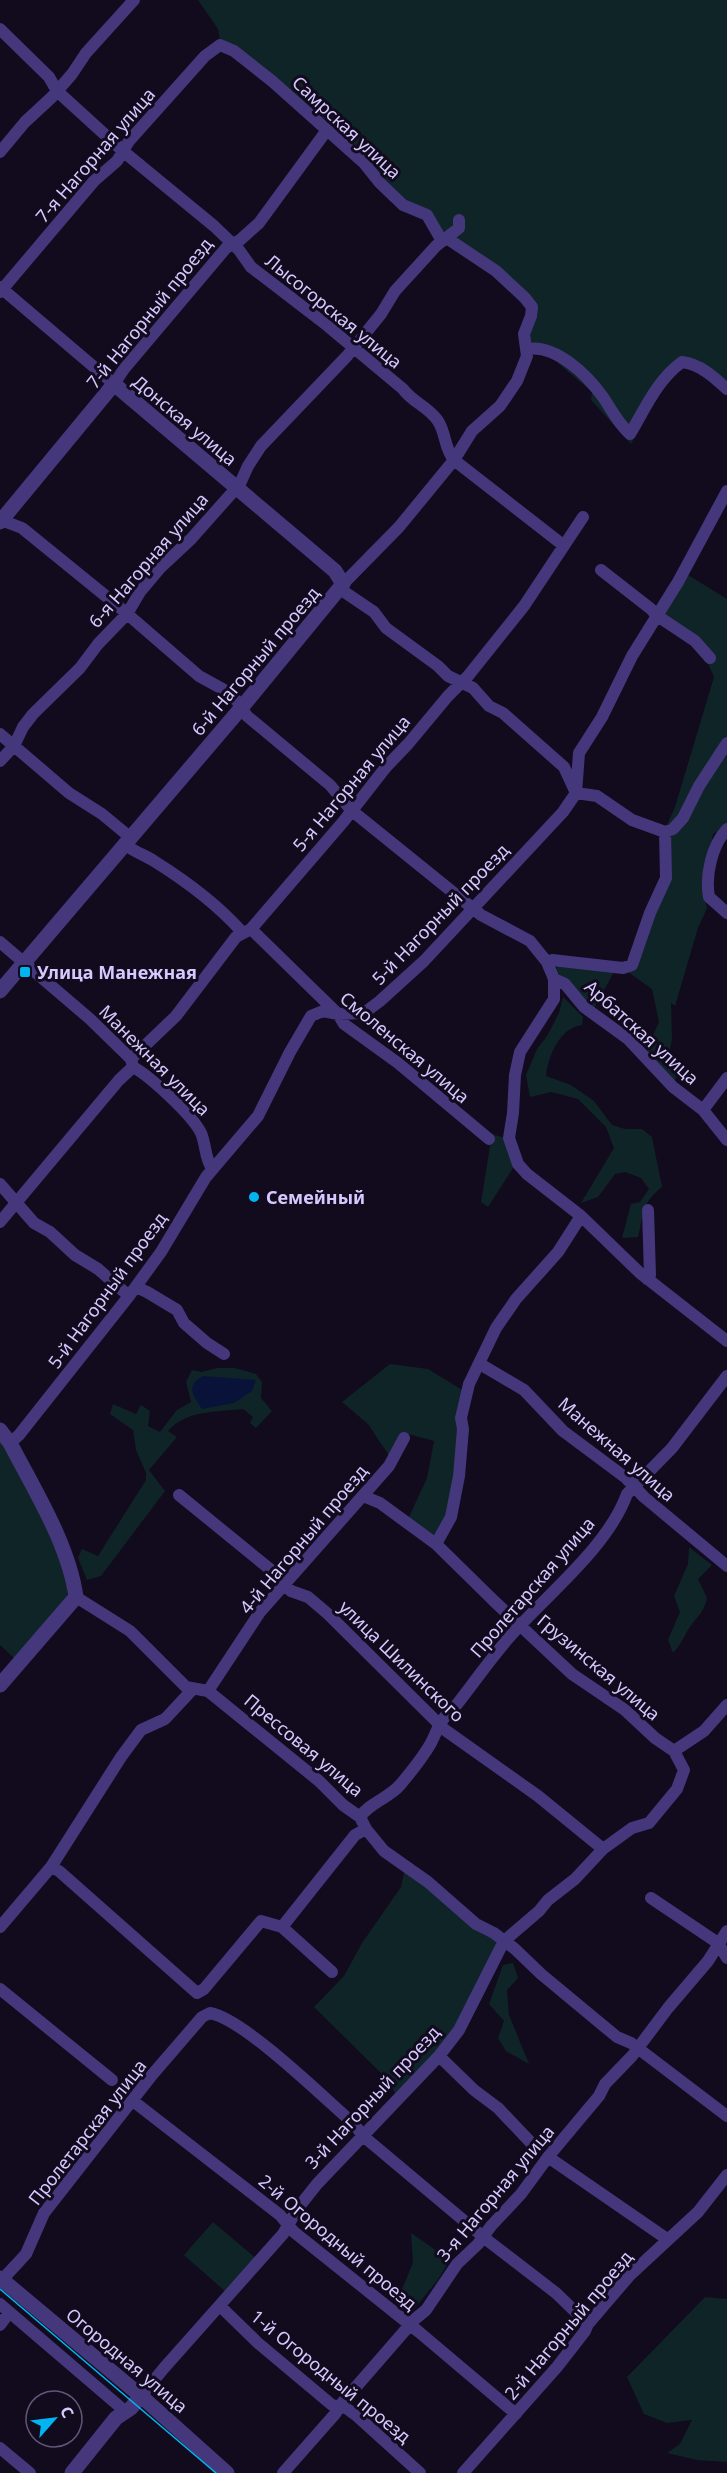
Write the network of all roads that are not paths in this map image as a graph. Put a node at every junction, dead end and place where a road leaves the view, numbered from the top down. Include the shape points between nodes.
1 (134, 0) edge
2 (0, 29) edge
3 (220, 45) joint
4 (57, 91) junction
5 (327, 130) junction
6 (0, 152) edge
7 (124, 152) junction
8 (459, 220) dead end
9 (445, 240) junction
10 (233, 244) junction
11 (1, 290) edge
12 (353, 348) junction
13 (527, 349) junction
14 (114, 384) junction
15 (727, 389) edge
16 (454, 460) junction
17 (238, 488) junction
18 (727, 491) edge
19 (584, 517) dead end
20 (2, 518) edge
21 (563, 545) junction
22 (601, 570) dead end
23 (341, 586) junction
24 (127, 614) junction
25 (656, 615) junction
26 (710, 658) dead end
27 (461, 682) junction
28 (242, 707) junction
29 (0, 734) edge
30 (727, 743) edge
31 (14, 746) junction
32 (0, 761) edge
33 (576, 793) junction
34 (351, 810) junction
35 (727, 829) edge
36 (665, 832) junction
37 (129, 841) junction
38 (474, 908) junction
39 (727, 913) edge
40 (246, 930) junction
41 (0, 942) edge
42 (25, 963) junction
43 (547, 963) junction
44 (554, 979) junction
45 (0, 991) edge
46 (338, 1014) junction
47 (132, 1063) junction
48 (727, 1078) edge
49 (703, 1110) junction
50 (489, 1139) dead end
51 (727, 1140) edge
52 (212, 1168) junction
53 (0, 1184) edge
54 (17, 1202) junction
55 (648, 1210) dead end
56 (581, 1216) junction
57 (0, 1222) edge
58 (647, 1279) junction
59 (133, 1292) junction
60 (727, 1341) edge
61 (224, 1354) dead end
62 (480, 1364) junction
63 (727, 1376) edge
64 (0, 1430) edge
65 (404, 1438) dead end
66 (10, 1443) junction
67 (633, 1486) junction
68 (179, 1495) dead end
69 (363, 1496) junction
70 (436, 1544) junction
71 (727, 1566) edge
72 (286, 1586) junction
73 (76, 1597) junction
74 (520, 1626) junction
75 (0, 1685) edge
76 (193, 1689) junction
77 (208, 1691) junction
78 (727, 1705) edge
79 (439, 1723) junction
80 (674, 1751) junction
81 (360, 1817) junction
82 (366, 1828) junction
83 (603, 1849) junction
84 (51, 1867) junction
85 (651, 1898) dead end
86 (282, 1927) junction
87 (0, 1928) edge
88 (727, 1931) edge
89 (504, 1941) junction
90 (718, 1943) junction
91 (727, 1958) edge
92 (333, 1972) dead end
93 (0, 1989) edge
94 (639, 2048) junction
95 (439, 2056) junction
96 (112, 2080) dead end
97 (134, 2101) junction
98 (727, 2116) edge
99 (363, 2136) junction
100 (534, 2146) dead end
101 (548, 2157) junction
102 (727, 2175) edge
103 (289, 2224) junction
104 (483, 2236) junction
105 (667, 2239) junction
106 (1, 2279) edge
107 (220, 2306) junction
108 (5, 2308) edge
109 (588, 2324) junction
110 (0, 2325) edge
111 (410, 2325) junction
112 (141, 2396) junction
113 (339, 2407) junction
114 (125, 2413) junction
115 (516, 2414) junction
116 (0, 2448) edge
117 (30, 2473) edge
118 (72, 2473) edge
119 (227, 2473) edge
120 (283, 2473) edge
121 (420, 2473) edge
122 (463, 2473) edge

1 - 4 street
2 - 4 street, Лысогорская улица via 49,77
3 - 5 street, Самрская улица via 234,51 272,81
3 - 7 street, 7-я Нагорная улица via 205,56 129,141
4 - 6 street
4 - 7 street, Лысогорская улица
5 - 9 street, Самрская улица via 403,205 427,215
5 - 10 street, 7-й Нагорный проезд via 259,223
7 - 10 street, Лысогорская улица
7 - 11 street, 7-я Нагорная улица via 94,181
8 - 9 street, 6-я Нагорная улица via 459,228
9 - 12 street, 6-я Нагорная улица via 395,291
9 - 13 street, Самрская улица via 496,271 532,307 524,334
10 - 12 street, Лысогорская улица via 251,267
10 - 14 street, 7-й Нагорный проезд
11 - 14 street, Донская улица
12 - 16 street, Лысогорская улица via 439,422 447,451
12 - 17 street, 6-я Нагорная улица via 261,446
13 - 15 street via 546,349 561,357 589,381 630,434 656,388 682,362 710,374
13 - 16 street, 6-й Нагорный проезд via 510,393 465,439
14 - 17 street, Донская улица
14 - 20 street, 7-й Нагорный проезд
16 - 21 street, Лысогорская улица
16 - 23 street, 6-й Нагорный проезд via 399,527
17 - 23 street, Донская улица via 335,571
17 - 24 street, 6-я Нагорная улица via 161,567
18 - 25 street
19 - 21 street, 5-я Нагорная улица
20 - 24 street via 22,528
21 - 27 street, 5-я Нагорная улица via 524,606
22 - 25 street
23 - 27 street, Донская улица via 374,612 386,628
23 - 28 street, 6-й Нагорный проезд
24 - 28 street
24 - 31 street, 6-я Нагорная улица via 33,714
25 - 26 street via 695,640
25 - 33 street via 579,753
27 - 33 street, Донская улица via 473,688 489,706 503,713 564,767
27 - 34 street, 5-я Нагорная улица
28 - 34 street via 257,725 330,785
28 - 37 street, 6-й Нагорный проезд
29 - 31 street, Смоленская улица
30 - 36 street via 683,818
31 - 32 street, 6-я Нагорная улица
31 - 37 street, Смоленская улица via 69,793 102,814
33 - 36 street via 597,796 632,820
33 - 38 street, 5-й Нагорный проезд
34 - 38 street
34 - 40 street, 5-я Нагорная улица
35 - 39 street via 719,838 707,879 709,897
36 - 43 street via 666,878 632,965 623,968 552,960
37 - 40 street, Смоленская улица
37 - 42 street, 6-й Нагорный проезд
38 - 43 street via 530,941
38 - 46 street, 5-й Нагорный проезд via 413,973 380,1001 364,1013
40 - 46 street, Смоленская улица
40 - 47 street, 5-я Нагорная улица
41 - 42 street, Манежная улица
42 - 45 street, 6-й Нагорный проезд
42 - 47 street, Манежная улица via 90,1019
43 - 44 street
44 - 49 street, Арбатская улица via 565,984 584,1007 628,1039 673,1087
44 - 56 street via 554,999 520,1053 509,1138 518,1164 527,1174
46 - 50 street, Смоленская улица via 344,1024
46 - 52 street, 5-й Нагорный проезд via 323,1011 311,1016 258,1116
47 - 52 street, Манежная улица via 152,1078 199,1129
47 - 54 street, 5-я Нагорная улица
48 - 49 street
49 - 51 street, Арбатская улица
52 - 59 street, 5-й Нагорный проезд
53 - 54 street
54 - 57 street, 5-я Нагорная улица
54 - 59 street via 34,1223 75,1255
55 - 58 street
56 - 58 street
56 - 62 street via 558,1252 496,1328
58 - 60 street
59 - 61 street via 147,1292 177,1310 184,1323
59 - 66 street, 5-й Нагорный проезд
62 - 67 street, Манежная улица via 524,1390 563,1431
62 - 70 street via 464,1403 452,1517
63 - 67 street, Пролетарская улица via 672,1448
64 - 66 street
65 - 69 street, 4-й Нагорный проезд via 389,1466
66 - 73 street via 58,1539
67 - 71 street, Манежная улица
67 - 74 street, Пролетарская улица via 597,1543
68 - 72 street, улица Шилинского
69 - 70 street, Грузинская улица via 380,1503
69 - 72 street, 4-й Нагорный проезд
70 - 74 street, Грузинская улица
72 - 77 street, 4-й Нагорный проезд via 260,1612
72 - 79 street, улица Шилинского via 308,1597 327,1614
73 - 75 street
73 - 76 street via 130,1631 186,1687
74 - 79 street, Пролетарская улица
74 - 80 street, Грузинская улица via 572,1674 625,1710
76 - 77 street
76 - 84 street via 165,1719 141,1730
77 - 81 street, Прессовая улица
78 - 80 street via 704,1731
79 - 81 street, Пролетарская улица via 430,1744 399,1787
79 - 83 street, улица Шилинского
80 - 83 street, 3-й Нагорный проезд via 684,1770 677,1789 649,1823 632,1828
81 - 82 street, Прессовая улица
82 - 86 street via 355,1835
82 - 89 street, Прессовая улица via 384,1851 428,1882 476,1924
83 - 89 street, 3-й Нагорный проезд
84 - 86 street via 197,1993 261,1921
84 - 87 street
85 - 90 street
86 - 92 street
88 - 90 street, 3-я Нагорная улица
89 - 94 street, Прессовая улица via 617,2037
89 - 95 street, 3-й Нагорный проезд via 459,2030
90 - 91 street
90 - 94 street, 3-я Нагорная улица
93 - 96 street
94 - 98 street, Прессовая улица
94 - 101 street, 3-я Нагорная улица via 605,2084
95 - 99 street, 3-й Нагорный проезд
95 - 100 street
97 - 99 street, Пролетарская улица via 202,2017 210,2013 222,2015 250,2034
97 - 103 street, 2-й Огородный проезд
97 - 106 street, Пролетарская улица via 44,2213 26,2254
99 - 103 street, 3-й Нагорный проезд via 317,2184
99 - 104 street
101 - 104 street, 3-я Нагорная улица
101 - 105 street
102 - 105 street, 2-й Нагорный проезд via 698,2212
103 - 107 street, 3-й Нагорный проезд
103 - 111 street, 2-й Огородный проезд
104 - 109 street via 556,2293
104 - 111 street, 3-я Нагорная улица
105 - 109 street, 2-й Нагорный проезд
106 - 112 street, Огородная улица
107 - 112 street, 3-й Нагорный проезд
107 - 113 street, 1-й Огородный проезд via 258,2343
108 - 110 street
108 - 114 street
109 - 115 street, 2-й Нагорный проезд
111 - 113 street, 3-я Нагорная улица
111 - 115 street, 2-й Огородный проезд
112 - 114 street, 3-й Нагорный проезд
112 - 119 street, Огородная улица
113 - 120 street, 3-я Нагорная улица
113 - 121 street, 1-й Огородный проезд via 357,2416
114 - 118 street, 3-й Нагорный проезд via 116,2418
115 - 122 street, 2-й Нагорный проезд
116 - 117 street

